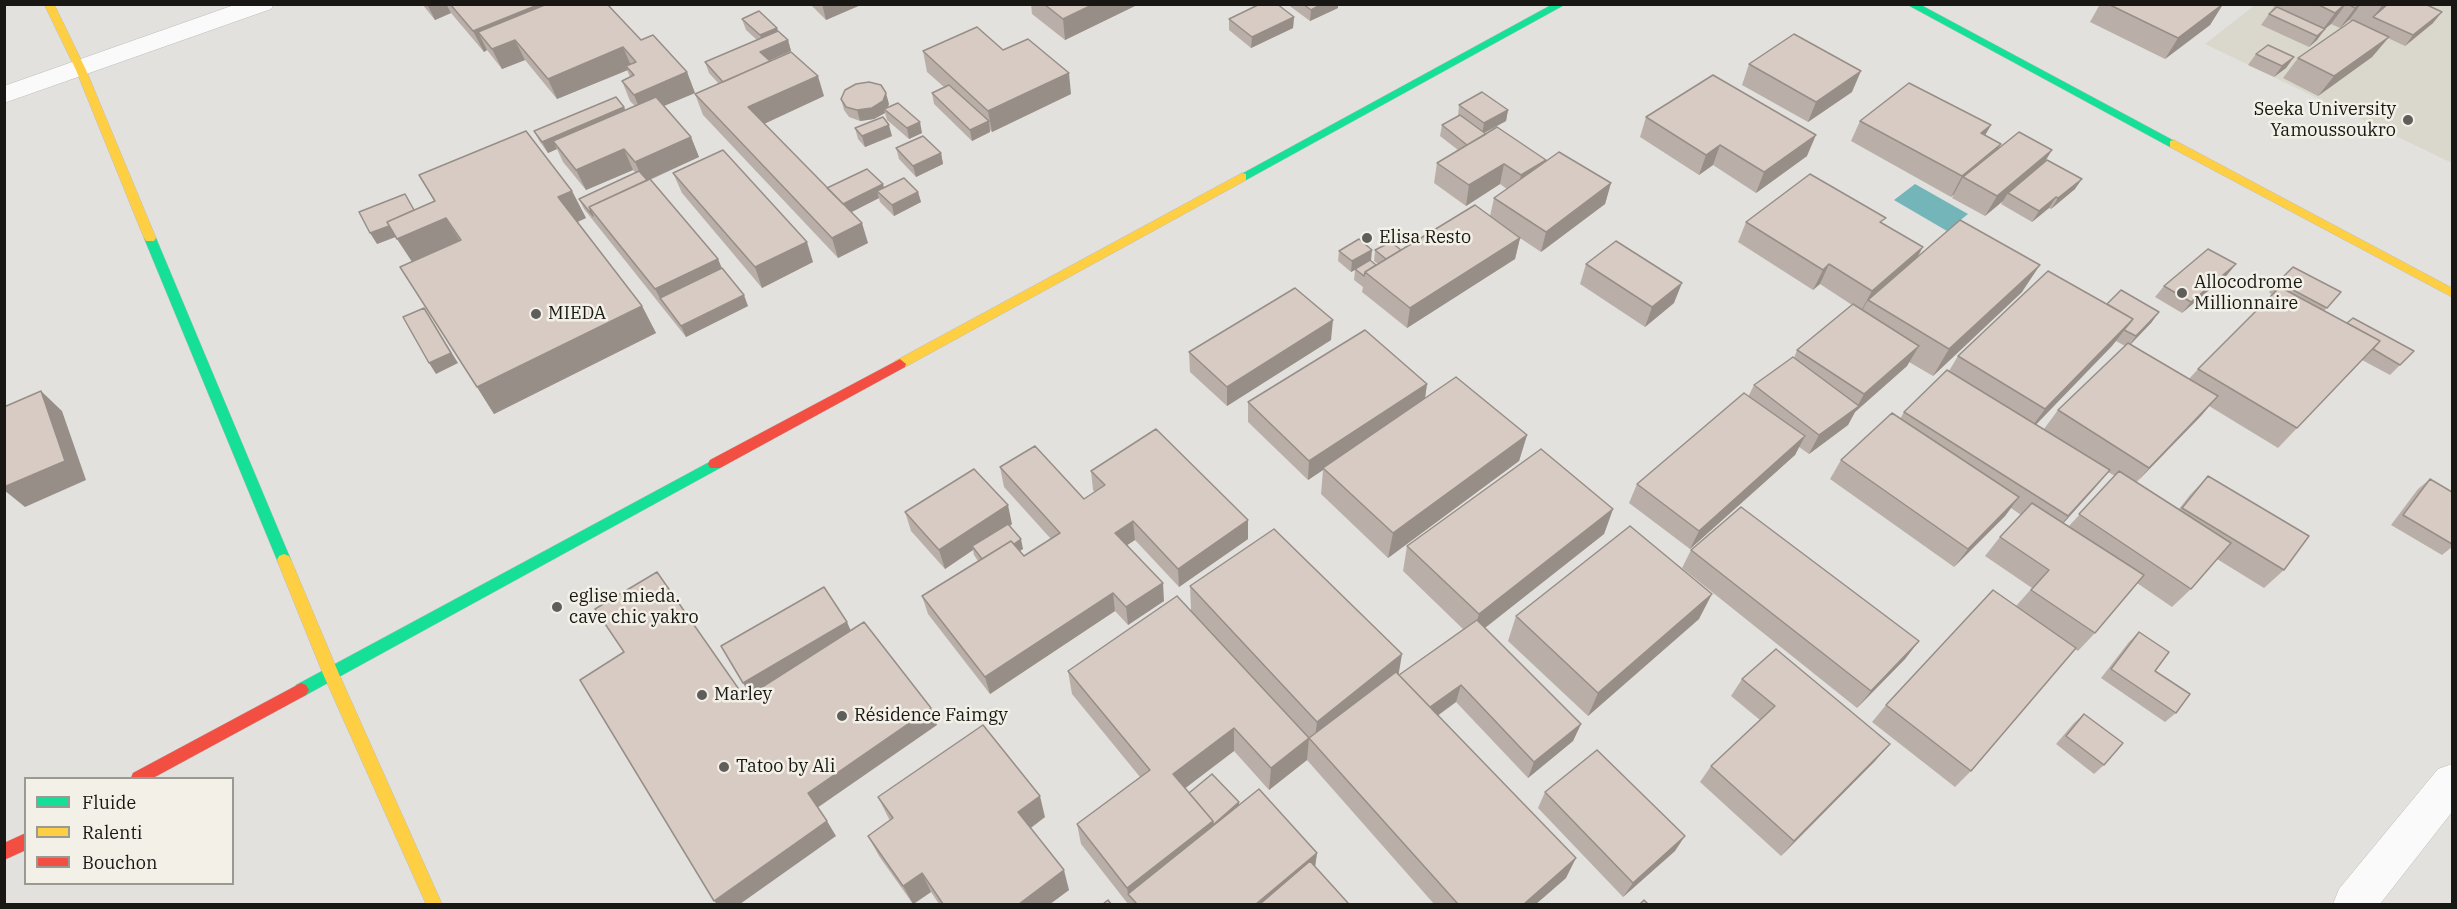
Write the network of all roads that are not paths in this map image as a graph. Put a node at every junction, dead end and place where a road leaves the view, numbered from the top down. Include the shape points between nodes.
1 (49, 4) edge
2 (262, 4) edge
3 (1561, 4) edge
4 (1911, 4) edge
5 (81, 70) junction
6 (4, 95) edge
7 (2452, 293) edge
8 (331, 674) junction
9 (141, 777) edge
10 (2452, 782) edge
11 (24, 841) edge
12 (4, 852) edge
13 (434, 904) edge
14 (2354, 904) edge

1 - 5 street
2 - 5 street
3 - 8 street
4 - 7 street
5 - 6 street
5 - 8 street
8 - 9 street
8 - 13 street
10 - 14 street
11 - 12 street

